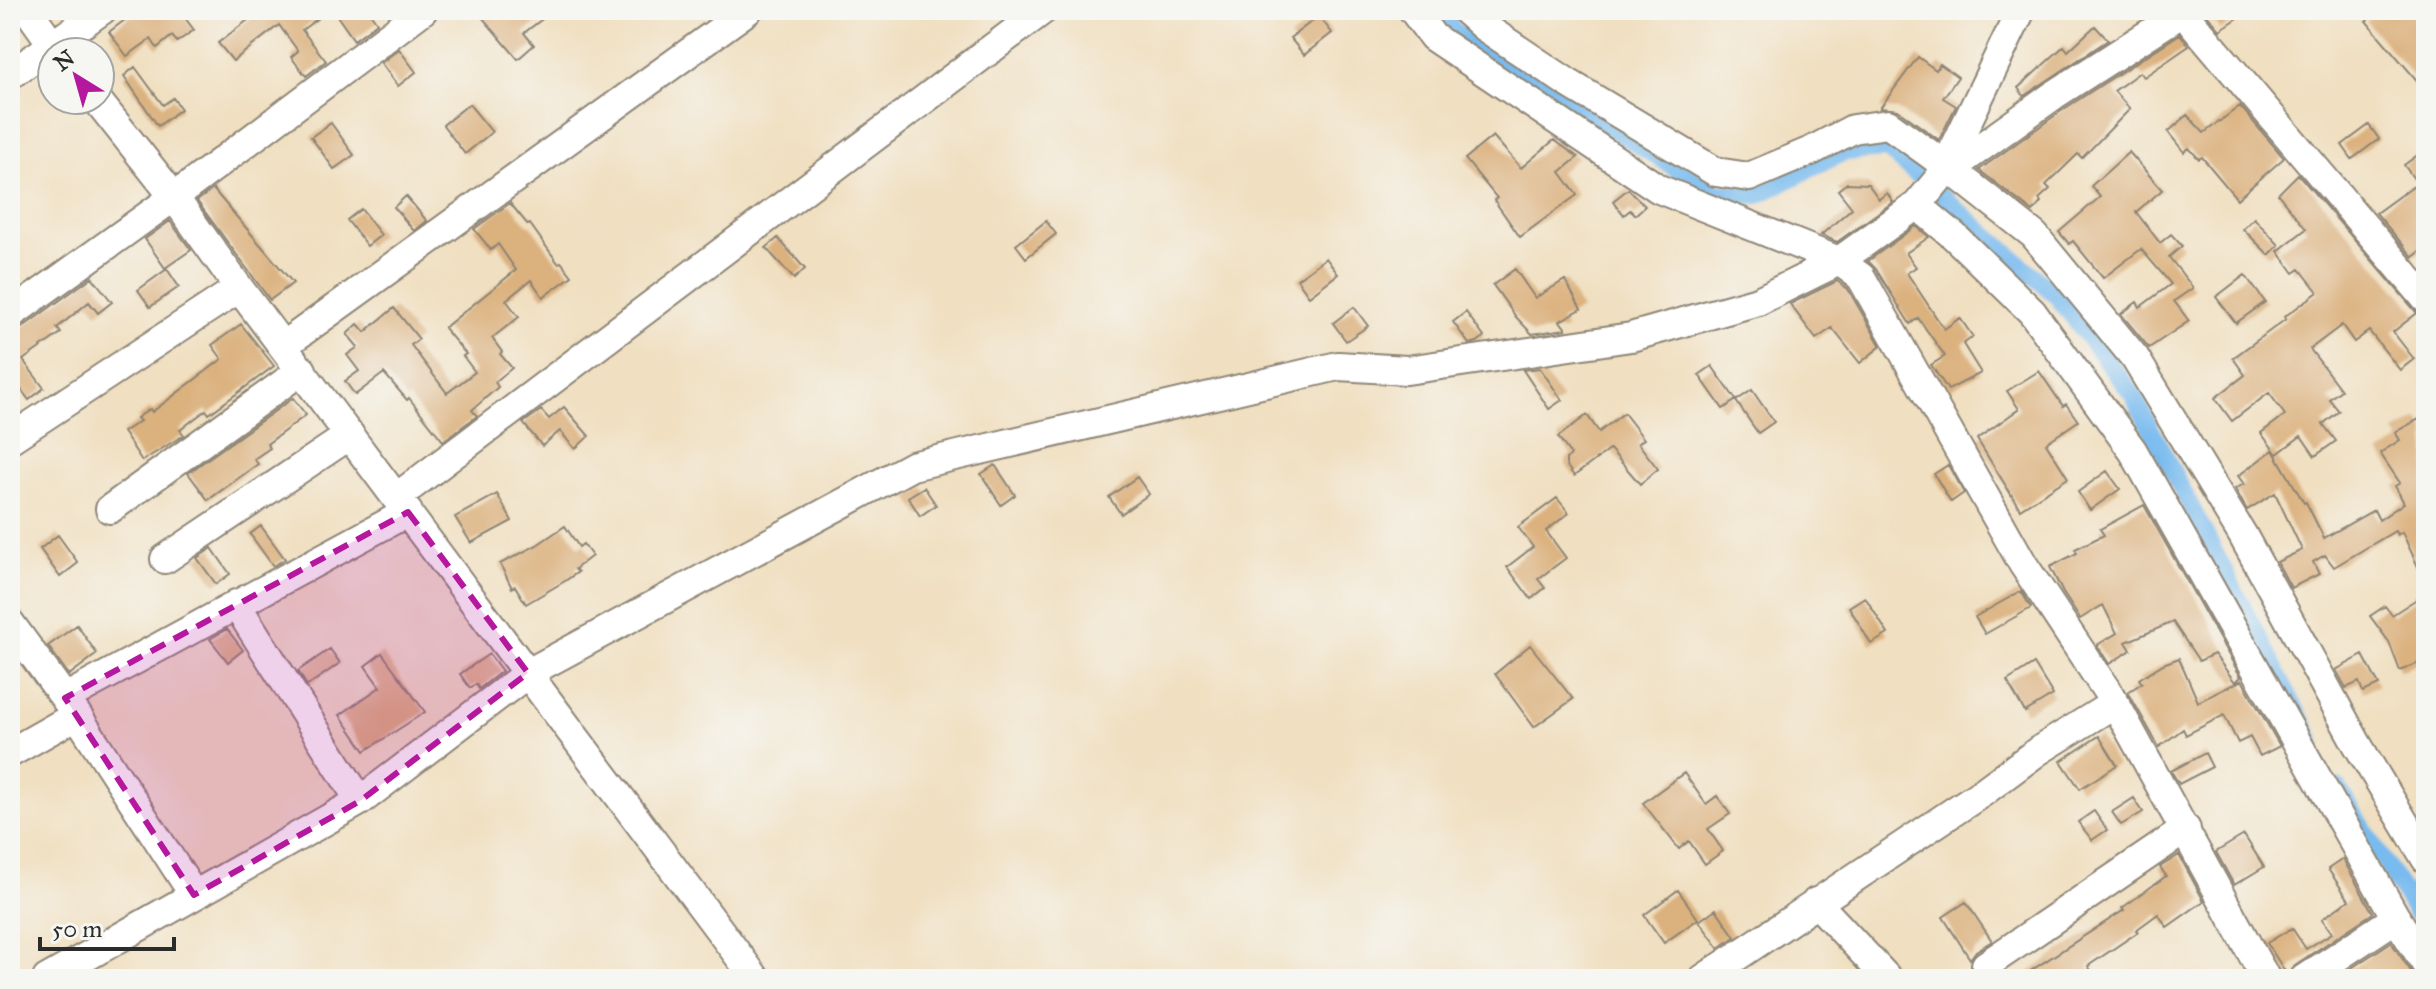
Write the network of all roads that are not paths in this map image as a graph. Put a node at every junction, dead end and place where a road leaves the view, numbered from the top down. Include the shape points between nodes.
1 (28, 10) edge
2 (102, 10) edge
3 (423, 10) edge
4 (748, 10) edge
5 (1043, 10) edge
6 (1413, 10) edge
7 (1465, 10) edge
8 (2021, 10) edge
9 (2184, 11) edge
10 (46, 36) edge
11 (71, 36) edge
12 (36, 60) edge
13 (10, 75) edge
14 (110, 116) edge
15 (1937, 180) junction
16 (174, 197) junction
17 (1839, 261) junction
18 (239, 288) junction
19 (2426, 299) edge
20 (10, 315) edge
21 (284, 345) junction
22 (302, 370) junction
23 (350, 435) junction
24 (10, 439) edge
25 (403, 505) junction
26 (110, 509) dead end
27 (165, 559) dead end
28 (236, 604) junction
29 (10, 623) edge
30 (528, 673) junction
31 (2115, 703) junction
32 (71, 706) junction
33 (10, 753) edge
34 (360, 801) junction
35 (2186, 829) junction
36 (2426, 859) edge
37 (194, 895) junction
38 (1816, 902) junction
39 (2396, 918) junction
40 (2426, 964) edge
41 (1986, 965) dead end
42 (47, 979) edge
43 (756, 979) edge
44 (1703, 979) edge
45 (1888, 979) edge
46 (2266, 979) edge
47 (2304, 979) edge

1 - 10 street
2 - 11 street
3 - 16 street
4 - 21 street
5 - 25 street
6 - 17 street via 1433,37 1659,189
7 - 15 street via 1568,83 1716,172 1749,177 1853,129 1888,124
8 - 15 street
9 - 15 street via 2054,95
9 - 19 street
12 - 13 street
14 - 16 street
15 - 17 street
15 - 36 street via 2034,235 2135,358 2242,534
15 - 39 street via 1954,236 2032,312 2133,451
16 - 18 street
16 - 20 street
17 - 30 street via 1758,301 1631,337 1407,370 1338,366 912,466
17 - 31 street via 1861,277 2023,564
18 - 21 street
18 - 24 street
21 - 22 street
22 - 23 street
22 - 26 street
23 - 25 street
23 - 27 street
25 - 28 street
25 - 30 street
28 - 32 street
28 - 34 street
29 - 32 street
30 - 34 street
30 - 43 street
31 - 35 street
31 - 38 street
32 - 33 street
32 - 37 street
34 - 37 street
35 - 41 street
35 - 46 street
37 - 42 street
38 - 44 street
38 - 45 street
39 - 40 street
39 - 47 street

